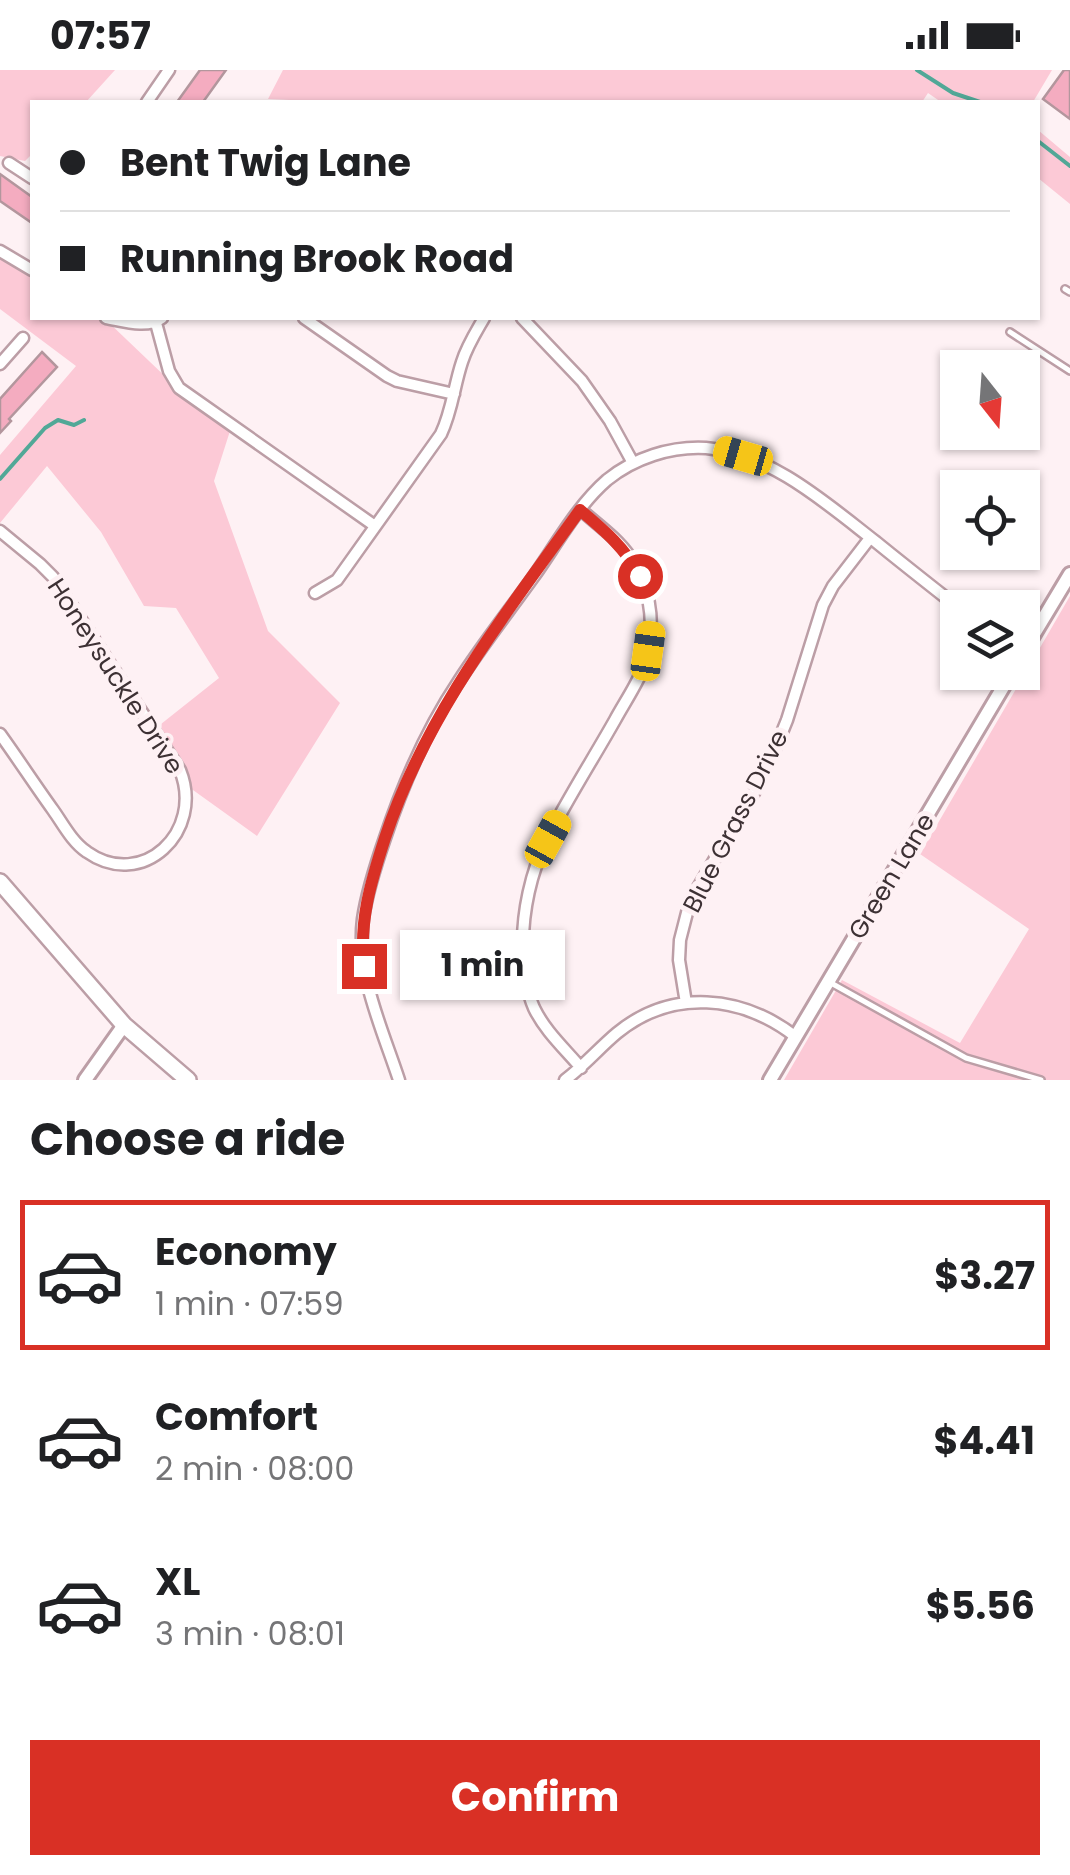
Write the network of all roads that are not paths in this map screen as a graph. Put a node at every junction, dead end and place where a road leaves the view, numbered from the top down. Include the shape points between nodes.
1 (170, 70) edge
2 (149, 100) edge
3 (10, 163) dead end
4 (30, 177) edge
5 (0, 250) edge
6 (30, 269) edge
7 (116, 320) edge
8 (159, 320) edge
9 (307, 320) edge
10 (483, 320) edge
11 (524, 320) edge
12 (1010, 332) dead end
13 (23, 338) dead end
14 (0, 364) edge
15 (1070, 371) edge
16 (454, 394) junction
17 (633, 464) junction
18 (580, 510) junction
19 (374, 526) junction
20 (2, 536) edge
21 (870, 538) junction
22 (1070, 574) edge
23 (315, 593) dead end
24 (940, 593) edge
25 (1040, 624) edge
26 (1001, 690) edge
27 (0, 734) edge
28 (0, 882) edge
29 (829, 982) junction
30 (686, 1003) junction
31 (124, 1025) junction
32 (796, 1037) junction
33 (581, 1068) junction
34 (85, 1080) edge
35 (188, 1080) edge
36 (399, 1080) edge
37 (565, 1080) edge
38 (770, 1080) edge
39 (1041, 1080) edge

1 - 2 street
3 - 4 street
5 - 6 street
7 - 8 street
8 - 19 street via 179,388
9 - 16 street via 387,376
10 - 16 street
11 - 17 street via 582,381
12 - 15 lane
13 - 14 street
16 - 19 street via 442,434
17 - 18 street
17 - 21 street via 684,448 743,456 814,495
18 - 33 street via 630,557 647,593 651,630 643,669 548,839 526,911 527,989 541,1021
18 - 36 street via 450,696 408,776 377,861 363,920 364,966
19 - 23 street via 337,580
20 - 27 street, Honeysuckle Drive via 53,577 180,770 187,808 178,833 159,852 134,862 98,858 77,843
21 - 24 street
21 - 30 street, Blue Grass Drive via 823,605 772,756 690,902 679,960
22 - 25 street
26 - 29 street, Green Lane
28 - 31 main road
29 - 32 street, Green Lane
29 - 39 lane via 966,1058
30 - 32 street via 730,1004
30 - 33 street via 632,1022
31 - 34 street
31 - 35 main road
32 - 38 street, Green Lane
33 - 37 street

